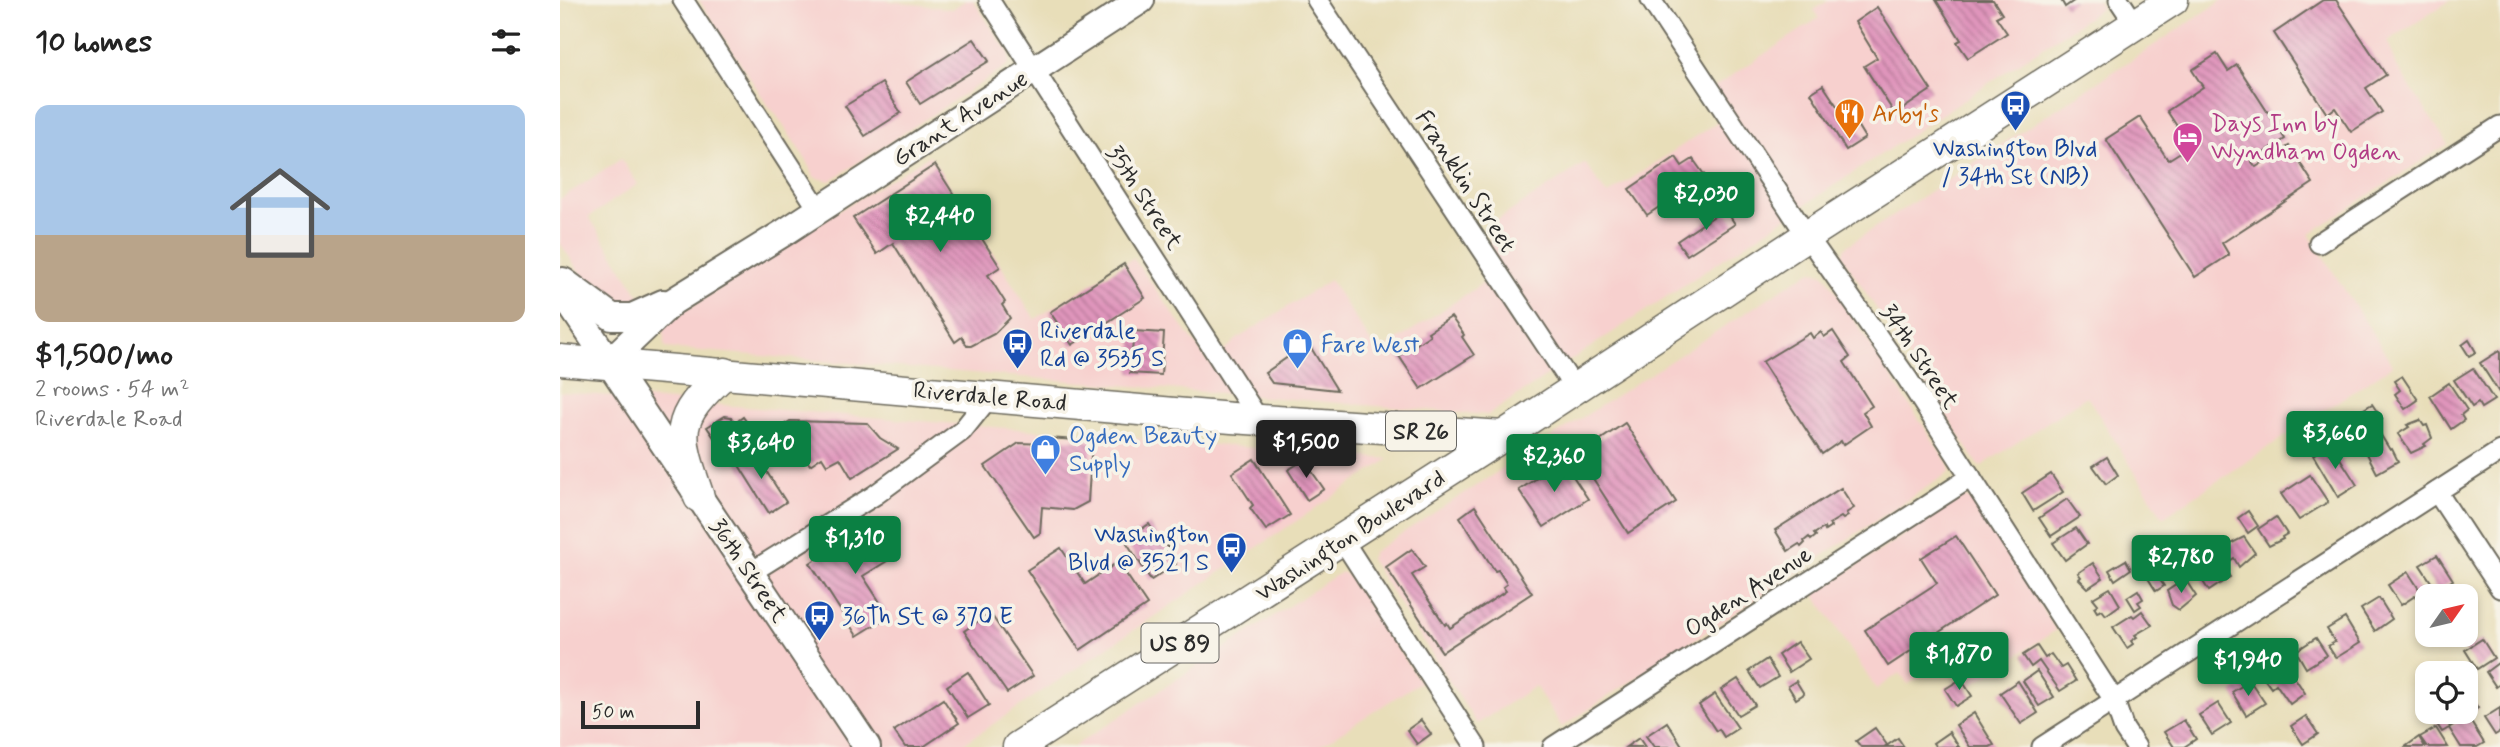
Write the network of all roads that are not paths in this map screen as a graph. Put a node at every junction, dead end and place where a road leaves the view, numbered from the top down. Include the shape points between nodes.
1 (683, 0) edge
2 (989, 0) edge
3 (1141, 0) edge
4 (1317, 0) edge
5 (1651, 0) edge
6 (2173, 0) edge
7 (2127, 12) edge
8 (1034, 70) junction
9 (2500, 127) edge
10 (819, 210) junction
11 (1807, 236) junction
12 (2319, 243) dead end
13 (560, 279) edge
14 (560, 289) edge
15 (672, 302) junction
16 (560, 360) edge
17 (608, 363) junction
18 (725, 373) junction
19 (1574, 389) junction
20 (990, 396) junction
21 (1259, 420) junction
22 (1503, 436) junction
23 (2500, 451) edge
24 (1970, 477) junction
25 (2437, 492) junction
26 (699, 497) junction
27 (1342, 539) junction
28 (750, 573) junction
29 (2500, 588) edge
30 (2114, 700) junction
31 (867, 747) edge
32 (1018, 747) edge
33 (1476, 747) edge
34 (1553, 747) edge
35 (2042, 747) edge
36 (2136, 747) edge

1 - 10 street
2 - 8 street, 35th Street
3 - 8 main road, Grant Avenue
4 - 19 street, Franklin Street
5 - 11 street, 34th Street
6 - 7 main road, Washington Boulevard / US 89
7 - 11 main road, Washington Boulevard / US 89
8 - 10 main road, Grant Avenue
8 - 21 street, 35th Street
9 - 12 street
10 - 15 main road, Grant Avenue
11 - 19 main road, Washington Boulevard / US 89
11 - 24 street, 34th Street
13 - 15 main road via 606,314 619,318
14 - 17 main road, 36th Street
15 - 17 main road
16 - 17 main road, Riverdale Road / SR 26
17 - 18 main road, Riverdale Road / SR 26
17 - 26 main road, 36th Street
18 - 20 main road, Riverdale Road / SR 26
18 - 26 main road via 697,399 684,427 684,449
19 - 22 main road, Washington Boulevard / US 89
20 - 21 main road, Riverdale Road / SR 26
20 - 28 street via 962,431 875,495
21 - 22 main road, Riverdale Road / SR 26
22 - 27 main road, Washington Boulevard / US 89
23 - 25 street
24 - 30 street, 34th Street
24 - 34 street, Ogden Avenue
25 - 29 street
25 - 30 street
26 - 28 main road, 36th Street
27 - 32 main road, Washington Boulevard / US 89
27 - 33 street
28 - 31 main road, 36th Street
30 - 35 street
30 - 36 street, 34th Street

